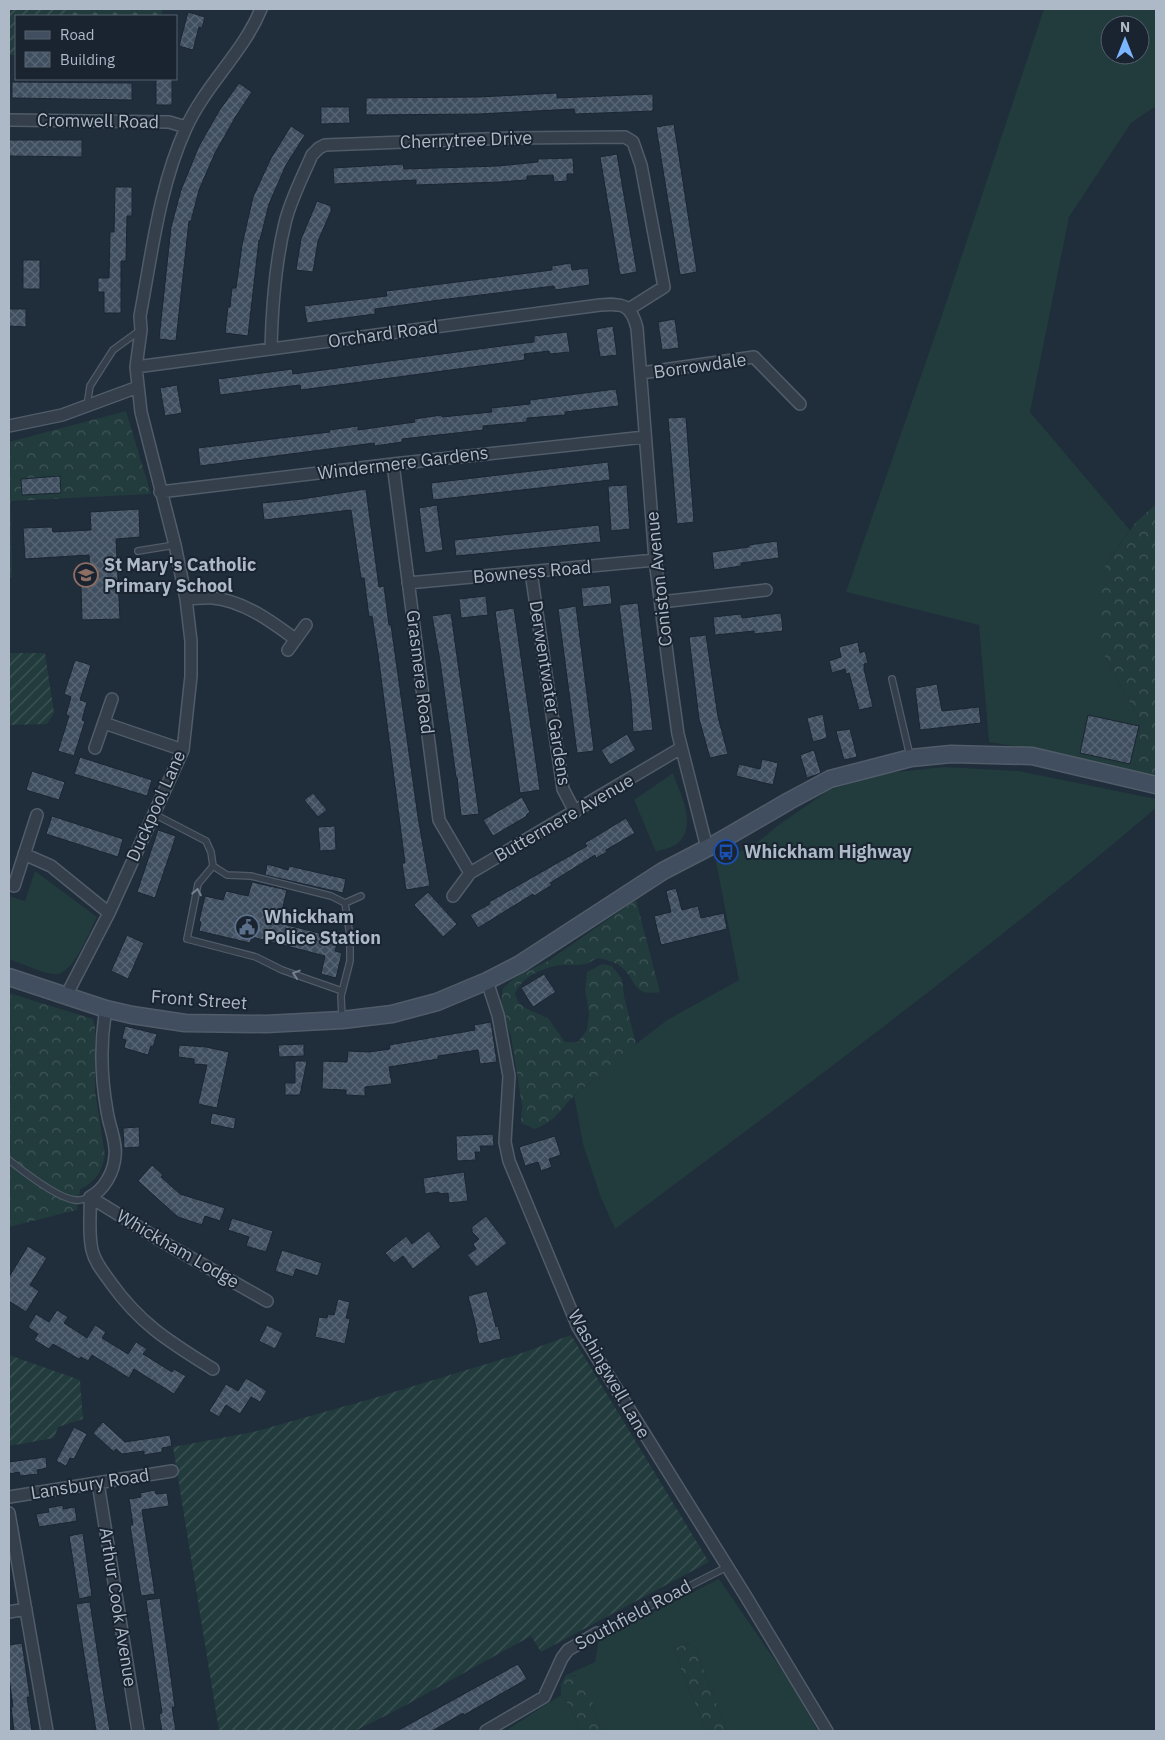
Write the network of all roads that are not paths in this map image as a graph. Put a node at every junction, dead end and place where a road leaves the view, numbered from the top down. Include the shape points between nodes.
1 (261, 9) edge
2 (9, 120) edge
3 (186, 128) junction
4 (628, 308) junction
5 (141, 330) junction
6 (270, 349) junction
7 (136, 368) junction
8 (641, 374) junction
9 (138, 387) junction
10 (800, 404) dead end
11 (87, 406) junction
12 (9, 426) edge
13 (645, 437) junction
14 (394, 464) junction
15 (160, 492) junction
16 (175, 545) junction
17 (138, 551) dead end
18 (655, 560) junction
19 (531, 572) junction
20 (408, 583) junction
21 (766, 590) dead end
22 (186, 599) junction
23 (661, 602) junction
24 (306, 625) dead end
25 (296, 639) junction
26 (288, 650) dead end
27 (892, 679) dead end
28 (112, 699) dead end
29 (104, 723) junction
30 (95, 748) dead end
31 (681, 748) junction
32 (183, 750) junction
33 (911, 758) junction
34 (1156, 785) edge
35 (575, 812) junction
36 (154, 814) junction
37 (38, 815) dead end
38 (707, 848) junction
39 (24, 854) junction
40 (213, 866) junction
41 (470, 873) junction
42 (14, 886) dead end
43 (360, 896) dead end
44 (453, 896) dead end
45 (345, 903) junction
46 (109, 913) junction
47 (9, 977) edge
48 (488, 981) junction
49 (342, 991) junction
50 (66, 996) junction
51 (106, 1008) junction
52 (342, 1020) junction
53 (9, 1160) edge
54 (90, 1197) junction
55 (266, 1301) dead end
56 (213, 1368) dead end
57 (172, 1471) dead end
58 (98, 1483) junction
59 (9, 1498) edge
60 (9, 1513) edge
61 (726, 1567) junction
62 (26, 1609) junction
63 (9, 1612) edge
64 (596, 1632) joint
65 (47, 1731) edge
66 (138, 1731) edge
67 (486, 1731) edge
68 (828, 1731) edge

1 - 3 street, Duckpool Lane via 243,44 216,78
2 - 3 street, Cromwell Road via 169,122
3 - 5 street, Duckpool Lane via 164,186 140,316
4 - 6 street, Orchard Road via 600,305
4 - 6 street, Cherrytree Drive via 664,287 641,165 633,142 626,137 325,145 312,155 285,221 275,275
4 - 8 street, Coniston Avenue via 637,328
5 - 7 street, Duckpool Lane
5 - 11 lane via 113,350 90,386
6 - 7 street, Orchard Road
7 - 9 street, Duckpool Lane
8 - 10 street, Borrowdale via 754,357
8 - 13 street, Coniston Avenue
9 - 11 street
9 - 15 street, Duckpool Lane via 142,420
11 - 12 street via 62,415
13 - 14 street, Windermere Gardens
13 - 18 street, Coniston Avenue
14 - 15 street, Windermere Gardens
14 - 20 street, Grasmere Road
15 - 16 street, Duckpool Lane
16 - 17 lane
16 - 22 street, Duckpool Lane
18 - 19 street, Bowness Road
18 - 23 street, Coniston Avenue
19 - 20 street, Bowness Road
19 - 35 street, Derwentwater Gardens via 563,789
20 - 41 street, Grasmere Road via 439,820
21 - 23 street
22 - 25 street via 214,598 241,605
22 - 32 street, Duckpool Lane via 191,676
23 - 31 street, Coniston Avenue
24 - 25 street
25 - 26 street
27 - 33 lane
28 - 29 street
29 - 30 street
29 - 32 street
31 - 35 street, Buttermere Avenue
31 - 38 street, Coniston Avenue
32 - 36 street, Duckpool Lane
33 - 34 main road via 951,754 1032,756
33 - 38 main road via 830,779
35 - 41 street, Buttermere Avenue
36 - 40 lane via 206,841
36 - 46 street, Duckpool Lane
37 - 39 street
38 - 48 main road via 663,871 520,964
39 - 42 street
39 - 46 street via 51,866
40 - 45 lane via 227,875 252,876 332,896
49 -> 40 lane via 282,970 256,957 187,939 198,884
41 - 44 street, Buttermere Avenue
43 - 45 lane
45 - 49 lane via 350,961
46 - 50 street, Duckpool Lane
47 - 50 main road, Front Street
48 - 52 main road, Front Street via 437,1002 392,1014
48 - 61 street, Washingwell Lane via 509,1076 505,1142 525,1201 578,1327
49 - 52 lane
50 - 51 main road, Front Street
51 - 52 main road, Front Street via 204,1024
51 - 54 street via 101,1058 106,1111 115,1156 100,1191
53 - 54 lane via 67,1198 80,1200
54 - 55 street, Whickham Lodge
54 - 56 street via 92,1252 100,1269 125,1303 160,1336
57 - 58 street, Lansbury Road
58 - 59 street, Lansbury Road
58 - 66 street, Arthur Cook Avenue
60 - 62 street
61 - 64 lane, Southfield Road
61 - 68 street, Washingwell Lane
62 - 63 street
62 - 65 street
64 - 67 street, Southfield Road via 568,1650 544,1697

